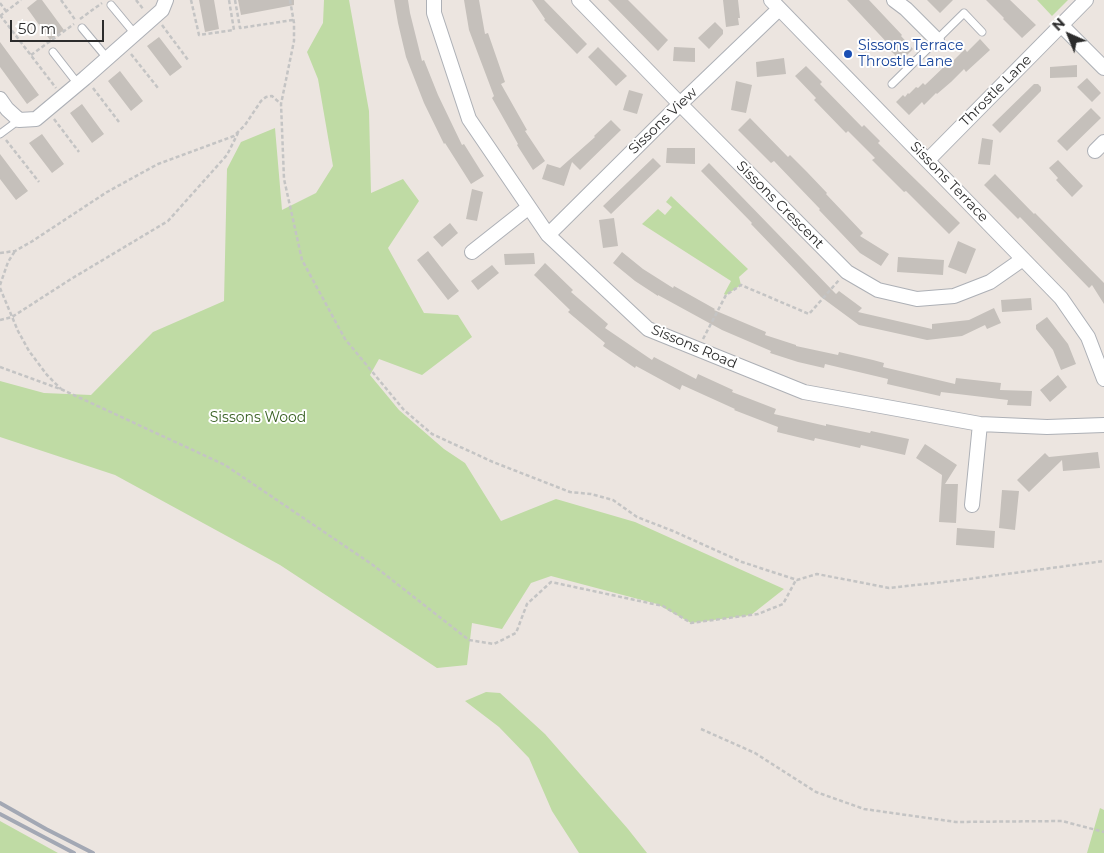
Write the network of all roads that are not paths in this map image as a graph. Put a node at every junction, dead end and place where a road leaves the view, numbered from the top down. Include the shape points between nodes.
1 (166, 0) edge
2 (434, 0) edge
3 (579, 0) edge
4 (894, 0) edge
5 (1086, 0) edge
6 (109, 3) edge
7 (775, 4) edge
8 (1061, 25) junction
9 (82, 28) dead end
10 (982, 32) dead end
11 (135, 34) junction
12 (937, 40) junction
13 (53, 52) dead end
14 (107, 58) junction
15 (1104, 68) edge
16 (81, 81) junction
17 (892, 84) dead end
18 (0, 99) edge
19 (680, 104) junction
20 (19, 120) junction
21 (1, 134) edge
22 (928, 160) junction
23 (529, 207) junction
24 (548, 235) junction
25 (472, 252) dead end
26 (1023, 260) junction
27 (1104, 379) edge
28 (980, 424) junction
29 (1104, 425) edge
30 (972, 505) dead end

1 - 11 street via 162,10
2 - 23 street, Sissons Road via 434,14 469,119
3 - 19 street, Sissons Crescent
4 - 12 street
5 - 8 street, Throstle Lane
6 - 11 lane
7 - 19 street, Sissons View
7 - 22 street, Sissons Terrace
8 - 15 street
8 - 22 street, Throstle Lane
9 - 14 lane
10 - 12 lane via 964,13
11 - 14 street
12 - 17 lane
13 - 16 lane
14 - 16 street
16 - 20 street via 36,119
18 - 20 street
19 - 24 street, Sissons View
19 - 26 street, Sissons Crescent via 847,272 878,290 917,298 954,296 990,282
20 - 21 lane
22 - 26 street, Sissons Terrace
23 - 24 street, Sissons Road
23 - 25 street
24 - 28 street, Sissons Road via 648,329 804,392
26 - 27 street, Sissons Terrace via 1061,298 1088,337
28 - 29 street, Sissons Road via 1047,428
28 - 30 street

